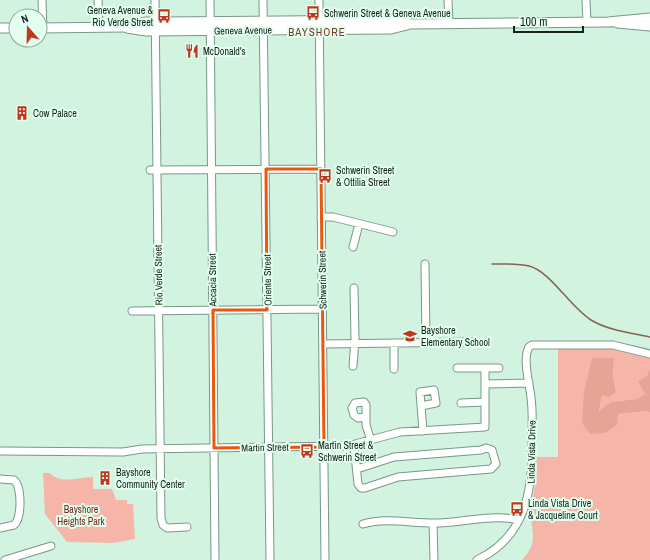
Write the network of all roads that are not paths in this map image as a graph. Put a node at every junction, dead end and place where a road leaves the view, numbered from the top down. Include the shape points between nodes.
1 (98, 0) edge
2 (155, 0) edge
3 (210, 0) edge
4 (264, 0) edge
5 (319, 0) edge
6 (448, 0) edge
7 (586, 0) edge
8 (650, 18) edge
9 (587, 22) junction
10 (608, 22) junction
11 (449, 24) junction
12 (319, 25) junction
13 (210, 26) junction
14 (264, 26) junction
15 (650, 26) edge
16 (99, 27) junction
17 (156, 27) junction
18 (48, 28) edge
19 (266, 169) junction
20 (321, 169) junction
21 (154, 170) junction
22 (211, 170) junction
23 (321, 216) junction
24 (359, 224) junction
25 (393, 232) dead end
26 (353, 247) dead end
27 (425, 264) dead end
28 (354, 288) dead end
29 (213, 310) junction
30 (267, 310) junction
31 (322, 310) junction
32 (132, 311) dead end
33 (159, 311) junction
34 (474, 342) dead end
35 (394, 343) junction
36 (426, 343) junction
37 (323, 344) junction
38 (354, 344) junction
39 (650, 354) edge
40 (353, 366) dead end
41 (458, 368) dead end
42 (485, 368) junction
43 (499, 368) dead end
44 (394, 370) dead end
45 (529, 383) junction
46 (485, 384) junction
47 (485, 402) junction
48 (460, 403) dead end
49 (421, 406) dead end
50 (366, 417) dead end
51 (423, 431) junction
52 (370, 441) junction
53 (354, 446) junction
54 (269, 447) junction
55 (324, 447) junction
56 (214, 448) junction
57 (160, 449) junction
58 (0, 451) edge
59 (357, 469) junction
60 (0, 479) edge
61 (519, 520) junction
62 (433, 523) junction
63 (362, 524) dead end
64 (187, 527) dead end
65 (0, 528) edge
66 (51, 546) dead end
67 (5, 560) edge
68 (215, 560) edge
69 (270, 560) edge
70 (325, 560) edge
71 (434, 560) edge
72 (477, 560) edge

1 - 16 street
2 - 17 street, Rio Verde Street
3 - 13 street, Accacia Street
4 - 14 street, Oriente Street
5 - 12 street, Schwerin Street
6 - 11 street
7 - 9 street
8 - 10 main road, Geneva Avenue
9 - 10 main road, Geneva Avenue
9 - 11 main road, Geneva Avenue
10 - 15 main road, Geneva Avenue
11 - 12 main road, Geneva Avenue via 411,24 391,20
12 - 14 main road, Geneva Avenue
12 - 20 street, Schwerin Street
13 - 14 main road, Geneva Avenue
13 - 17 main road, Geneva Avenue
13 - 22 street, Accacia Street
14 - 19 street, Oriente Street
16 - 17 main road, Geneva Avenue via 123,27 140,31
16 - 18 main road, Geneva Avenue
17 - 21 street, Rio Verde Street
19 - 20 street
19 - 22 street
19 - 30 street, Oriente Street
20 - 23 street, Schwerin Street
21 - 22 street
21 - 33 street, Rio Verde Street
22 - 29 street, Accacia Street
23 - 24 street
23 - 31 street, Schwerin Street
24 - 25 street
24 - 26 street
27 - 36 street
28 - 38 street
29 - 30 street
29 - 33 street
29 - 56 street, Accacia Street
30 - 31 street
30 - 54 street, Oriente Street
31 - 37 street, Schwerin Street
32 - 33 street
33 - 57 street, Rio Verde Street
34 - 36 street
35 - 36 street
35 - 38 street
35 - 44 street
37 - 38 street
37 - 55 street, Schwerin Street
38 - 40 street
39 - 45 street, Linda Vista Drive via 613,345 532,346 527,350
41 - 42 street
42 - 43 street
42 - 46 street, Martin Street
45 - 46 street
45 - 61 street, Linda Vista Drive via 532,408 532,474 528,498
46 - 47 street, Martin Street
47 - 48 street
47 - 51 street, Martin Street via 485,427
49 - 51 street
50 - 52 street
51 - 52 street, Martin Street via 394,433
52 - 53 street, Martin Street
53 - 55 street, Martin Street
53 - 59 street
54 - 55 street, Martin Street
54 - 56 street, Martin Street
54 - 69 street, Oriente Street
55 - 70 street, Schwerin Street
56 - 57 street, Martin Street
56 - 68 street, Accacia Street
57 - 58 street, Martin Street via 123,452
57 - 64 street, Rio Verde Street via 162,523 170,529
59 - 59 street via 358,484 365,488 398,478 491,469 496,464 492,450 486,448 394,457
60 - 65 street via 14,480 19,486 20,517 14,525
61 - 62 street via 477,519
61 - 72 street, Linda Vista Drive via 502,543
62 - 63 street via 387,520
62 - 71 street
66 - 67 street

